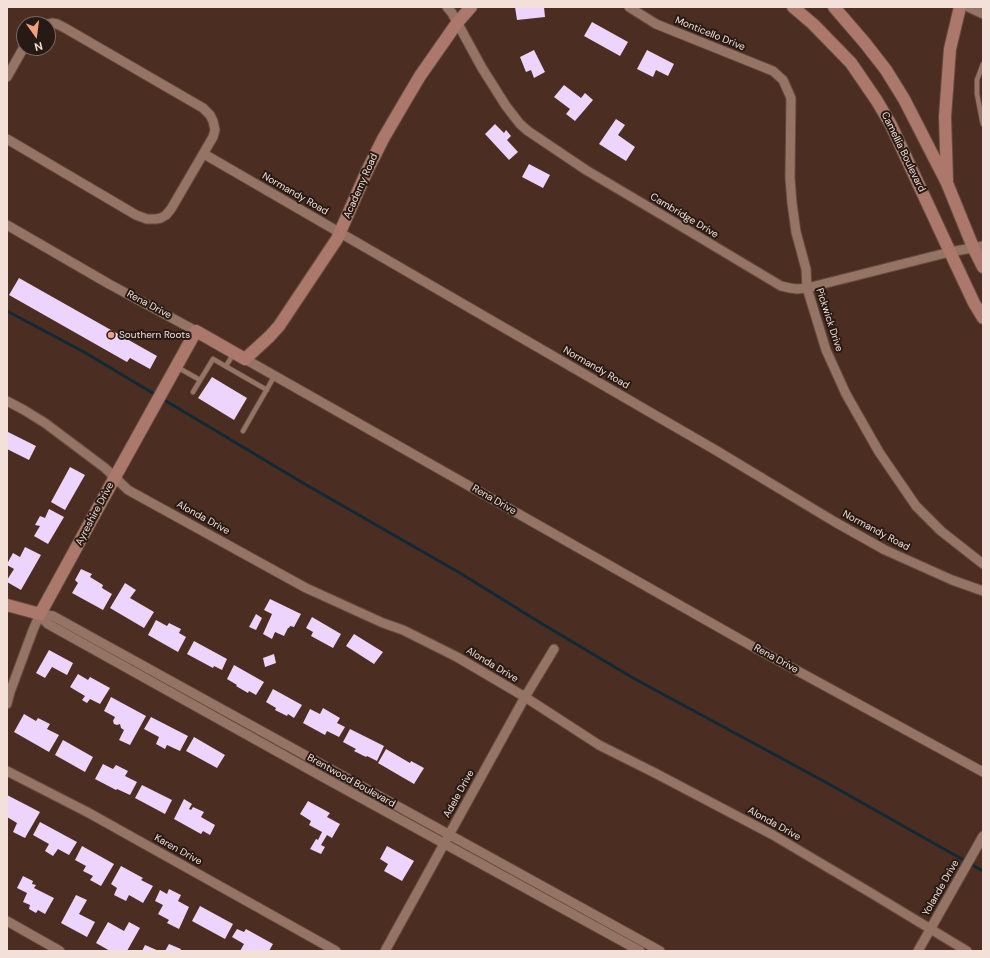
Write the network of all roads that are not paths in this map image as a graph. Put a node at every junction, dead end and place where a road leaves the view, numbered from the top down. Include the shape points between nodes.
1 (447, 7) edge
2 (471, 7) edge
3 (629, 7) edge
4 (793, 7) edge
5 (834, 7) edge
6 (960, 7) edge
7 (968, 7) edge
8 (983, 14) edge
9 (457, 23) junction
10 (56, 24) edge
11 (19, 56) edge
12 (983, 64) edge
13 (7, 77) edge
14 (783, 80) joint
15 (983, 124) edge
16 (7, 139) edge
17 (204, 154) junction
18 (947, 184) junction
19 (7, 225) edge
20 (341, 233) junction
21 (978, 246) edge
22 (950, 252) junction
23 (983, 267) edge
24 (807, 288) junction
25 (983, 318) edge
26 (196, 331) junction
27 (239, 356) junction
28 (176, 366) junction
29 (226, 366) junction
30 (275, 376) junction
31 (200, 380) junction
32 (267, 390) junction
33 (193, 392) dead end
34 (7, 401) edge
35 (243, 431) dead end
36 (115, 477) junction
37 (983, 564) edge
38 (983, 591) edge
39 (7, 605) edge
40 (40, 614) junction
41 (554, 649) dead end
42 (525, 697) junction
43 (7, 704) edge
44 (7, 772) edge
45 (983, 772) edge
46 (449, 835) junction
47 (983, 836) edge
48 (445, 844) junction
49 (7, 921) edge
50 (930, 929) junction
51 (60, 951) edge
52 (336, 951) edge
53 (385, 951) edge
54 (640, 951) edge
55 (660, 951) edge
56 (918, 951) edge
57 (967, 951) edge

1 - 9 street, Cambridge Drive
2 - 9 street, Academy Road
3 - 14 street, Monticello Drive via 656,24 772,71
4 - 22 street, Camellia Boulevard via 851,63 877,101 891,125
5 - 18 street via 886,70 904,99
6 - 18 street via 950,49 945,117
7 - 8 street
9 - 20 street, Academy Road via 420,76 383,140
9 - 24 street, Cambridge Drive via 506,106 528,131 586,170 781,286
10 - 17 street via 203,108 210,115 215,130
11 - 13 street
12 - 15 lane via 977,80 977,94
14 - 24 street, Pickwick Drive via 791,98 792,204 806,269
16 - 17 street via 147,219 161,218 171,209
17 - 20 street, Normandy Road
18 - 21 street
19 - 26 street, Rena Drive
20 - 27 street, Academy Road via 279,326 269,337
20 - 38 street, Normandy Road via 885,550
21 - 22 street, Cambridge Drive
21 - 23 street
22 - 24 street, Cambridge Drive
22 - 25 street, Camellia Boulevard
24 - 37 street, Pickwick Drive via 826,350 846,394 879,452 916,506 941,531
26 - 27 street, Rena Drive
26 - 28 street, Ayreshire Drive
27 - 29 lane
27 - 30 street, Rena Drive
28 - 31 lane
28 - 36 street, Ayreshire Drive
29 - 31 lane via 213,359
29 - 32 lane
30 - 32 lane
30 - 45 street, Rena Drive via 750,645
31 - 33 lane
32 - 35 lane
34 - 36 street, Alonda Drive via 45,423
36 - 40 street, Ayreshire Drive
36 - 42 street, Alonda Drive via 128,490 306,588 404,630 457,657
39 - 40 street, Brentwood Boulevard
40 - 43 street, Ayreshire Drive
40 - 46 street, Brentwood Boulevard via 57,618
40 - 48 street, Brentwood Boulevard via 48,624
41 - 42 street, Adele Drive
42 - 46 street, Adele Drive
42 - 50 street, Alonda Drive via 599,745 773,835
44 - 52 street, Karen Drive via 89,814
46 - 48 street, Adele Drive
46 - 55 street, Brentwood Boulevard
47 - 50 street, Yolande Drive
48 - 53 street, Adele Drive
48 - 54 street, Brentwood Boulevard
49 - 51 street
50 - 56 street, Yolande Drive
50 - 57 street, Alonda Drive

